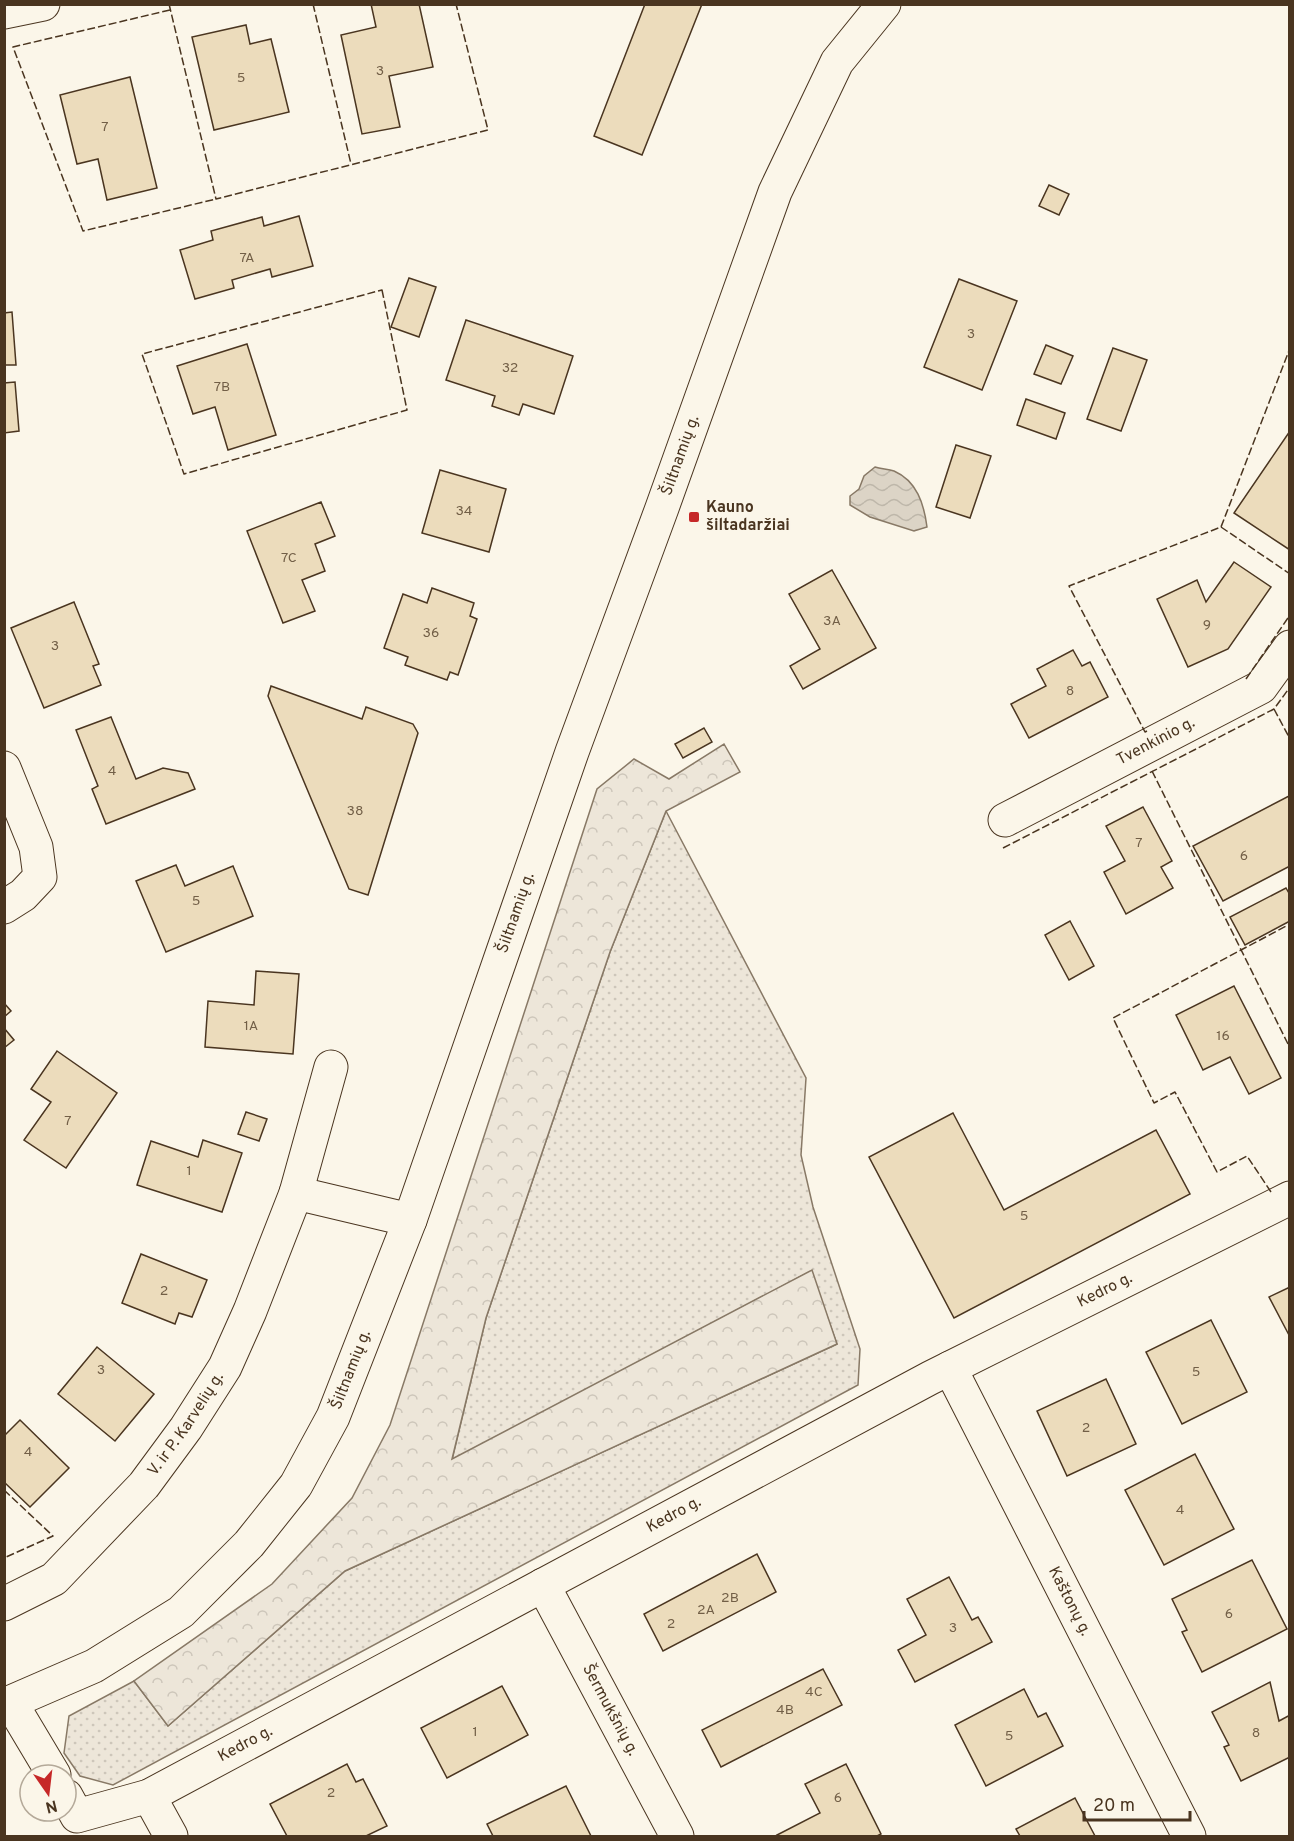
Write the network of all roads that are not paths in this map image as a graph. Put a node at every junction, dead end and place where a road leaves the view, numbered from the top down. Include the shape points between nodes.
1 (43, 4) edge
2 (884, 4) edge
3 (4, 12) edge
4 (1290, 647) edge
5 (4, 768) edge
6 (1005, 820) dead end
7 (4, 907) edge
8 (331, 1067) dead end
9 (296, 1193) junction
10 (1290, 1198) edge
11 (410, 1220) junction
12 (950, 1368) junction
13 (543, 1585) junction
14 (4, 1604) edge
15 (8, 1704) edge
16 (46, 1763) edge
17 (149, 1796) junction
18 (78, 1816) edge
19 (171, 1836) edge
20 (677, 1836) edge
21 (1189, 1836) edge

1 - 3 street
2 - 11 street, Šiltnamių g. via 837,62 775,192 568,763
4 - 6 street, Tvenkinio g. via 1261,687
5 - 7 street via 36,847 40,877 23,896
8 - 9 street, V. ir P. Karvelių g.
9 - 11 street
9 - 14 street, V. ir P. Karvelių g. via 225,1367 186,1428 144,1485 54,1579
10 - 12 street, Kedro g.
11 - 15 street, Šiltnamių g. via 333,1417 296,1485 249,1544 182,1612 94,1666
12 - 13 street, Kedro g.
12 - 21 street, Kaštonų g.
13 - 17 street, Kedro g.
13 - 20 street, Šermukšnių g.
15 - 16 street
17 - 18 street, Kedro g.
17 - 19 street

